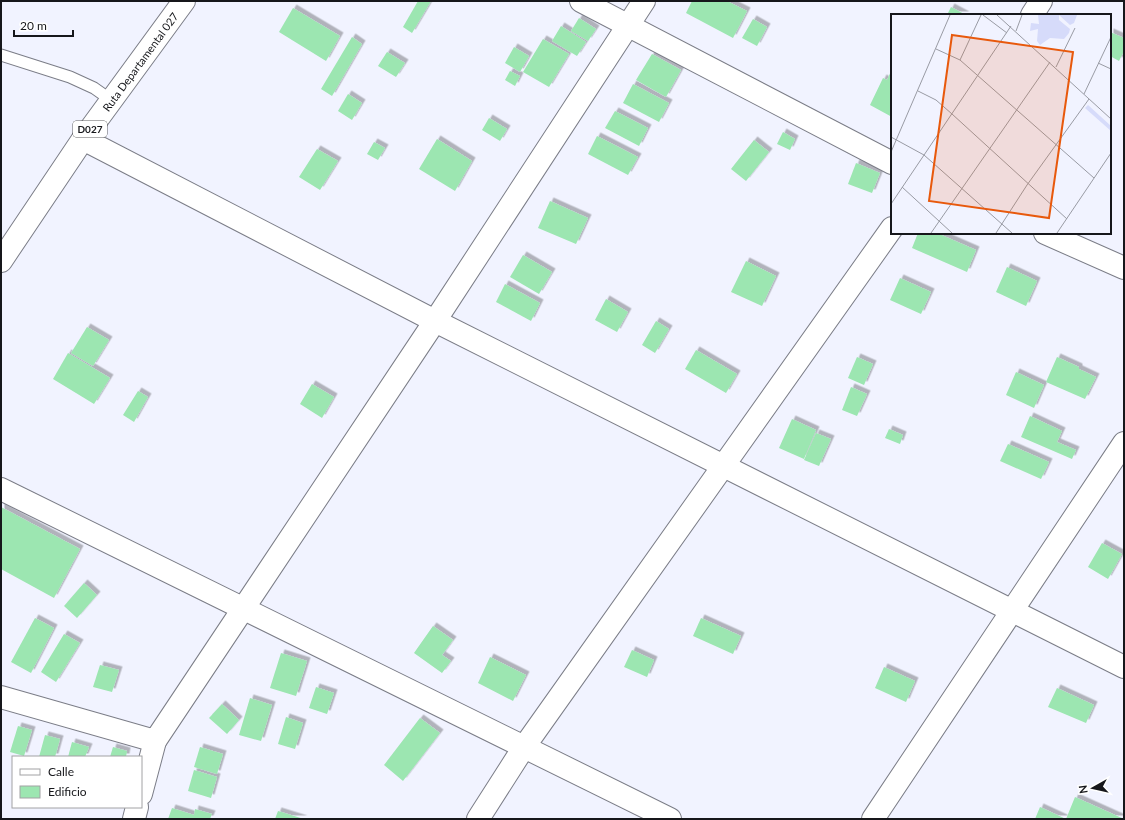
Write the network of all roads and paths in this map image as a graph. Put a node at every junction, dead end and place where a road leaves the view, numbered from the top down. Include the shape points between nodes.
1 (184, 1) edge
2 (582, 1) edge
3 (644, 1) edge
4 (1041, 1) edge
5 (1033, 14) edge
6 (628, 26) junction
7 (1, 55) edge
8 (111, 100) junction
9 (83, 139) junction
10 (891, 162) edge
11 (891, 229) edge
12 (1047, 234) edge
13 (1, 261) edge
14 (1124, 268) edge
15 (435, 320) junction
16 (1124, 443) edge
17 (724, 466) junction
18 (1, 489) edge
19 (243, 609) junction
20 (1012, 611) junction
21 (1124, 667) edge
22 (1, 697) edge
23 (155, 741) junction
24 (524, 747) junction
25 (142, 790) edge
26 (137, 808) edge
27 (134, 819) edge
28 (478, 819) edge
29 (670, 819) edge
30 (873, 819) edge

1 - 8 street, Ruta Departamental 027 / D027
2 - 6 street
3 - 6 street
4 - 5 street
6 - 10 street
6 - 15 street
7 - 8 lane via 70,77 94,88
8 - 9 street, Ruta Departamental 027 / D027
9 - 13 street, Ruta Departamental 027 / D027
9 - 15 street
11 - 17 street
12 - 14 street
15 - 17 street
15 - 19 street
16 - 20 street
17 - 20 street
17 - 24 street
18 - 19 street
19 - 23 street
19 - 24 street
20 - 21 street
20 - 30 street
22 - 23 street
23 - 25 street
24 - 28 street
24 - 29 street
26 - 27 street

